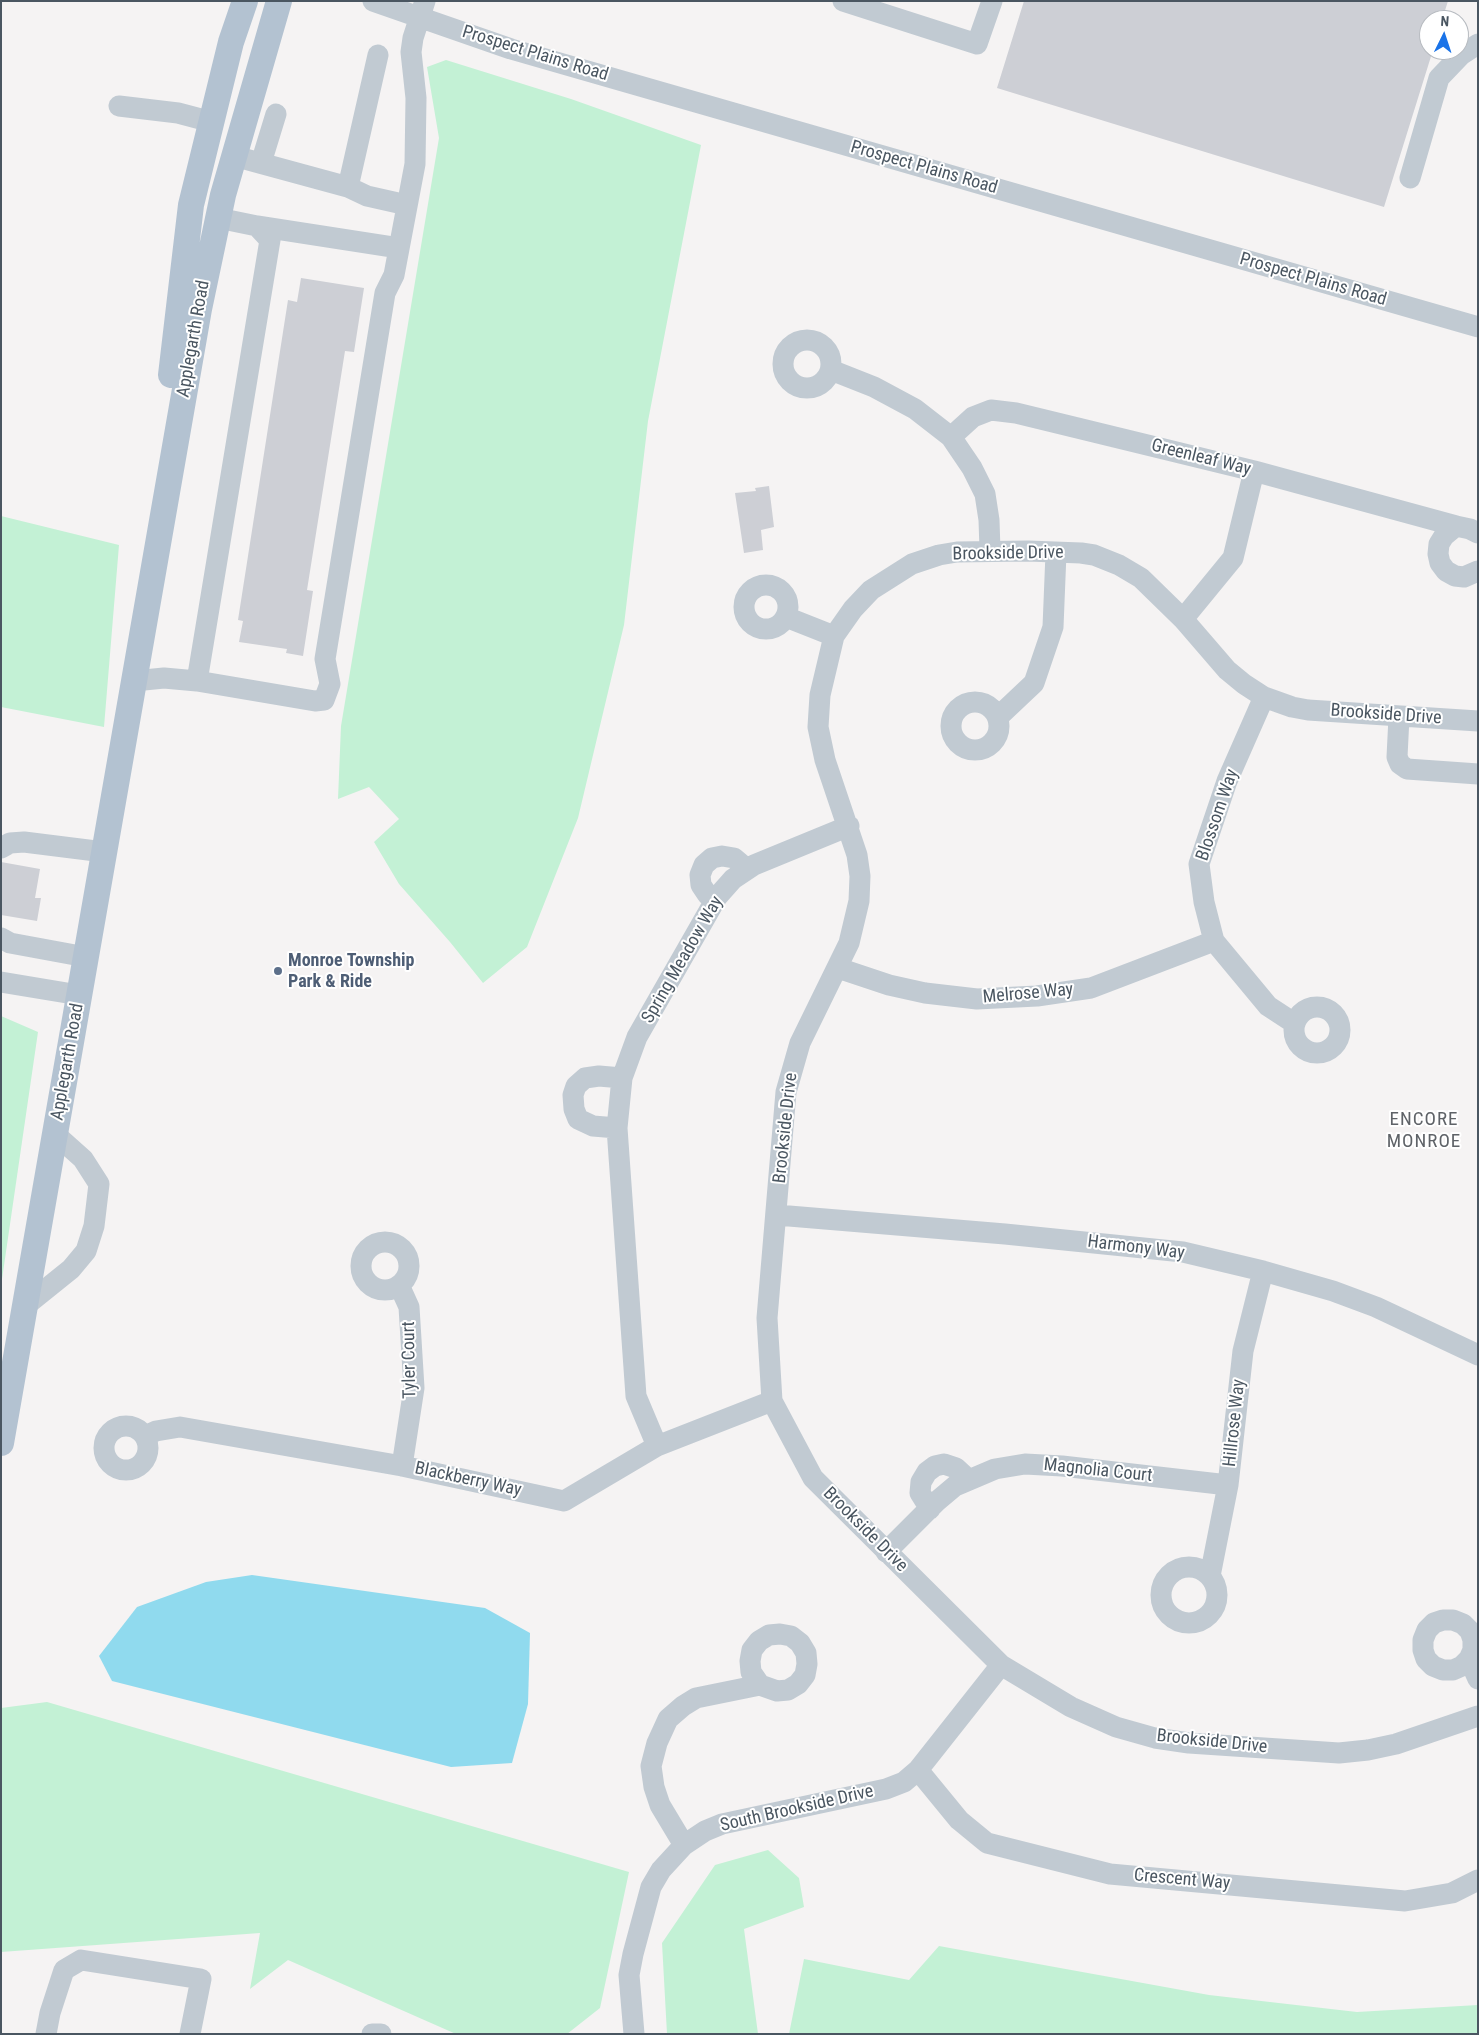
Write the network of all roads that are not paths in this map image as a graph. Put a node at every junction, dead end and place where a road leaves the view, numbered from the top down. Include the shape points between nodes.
1 (245, 1) edge
2 (279, 1) edge
3 (373, 1) edge
4 (843, 1) edge
5 (992, 1) edge
6 (422, 9) edge
7 (1478, 44) edge
8 (378, 55) dead end
9 (119, 106) dead end
10 (276, 114) dead end
11 (212, 122) junction
12 (234, 156) junction
13 (261, 163) junction
14 (1410, 178) dead end
15 (348, 187) junction
16 (407, 205) junction
17 (218, 218) junction
18 (257, 226) junction
19 (399, 248) junction
20 (1478, 327) edge
21 (831, 370) dead end
22 (951, 437) junction
23 (1254, 471) junction
24 (1456, 526) junction
25 (1478, 533) edge
26 (990, 550) junction
27 (1056, 553) junction
28 (1478, 571) edge
29 (786, 617) dead end
30 (1183, 619) junction
31 (834, 636) junction
32 (134, 681) junction
33 (197, 681) junction
34 (1264, 697) junction
35 (1399, 716) junction
36 (998, 717) dead end
37 (1478, 721) edge
38 (1478, 774) edge
39 (849, 826) junction
40 (1, 848) edge
41 (104, 852) junction
42 (747, 869) junction
43 (715, 902) junction
44 (1, 938) edge
45 (1214, 941) junction
46 (86, 957) junction
47 (838, 968) junction
48 (1, 982) edge
49 (79, 995) junction
50 (1294, 1023) dead end
51 (622, 1078) junction
52 (617, 1128) junction
53 (55, 1134) junction
54 (777, 1215) junction
55 (1263, 1272) junction
56 (400, 1285) dead end
57 (25, 1306) junction
58 (1478, 1355) edge
59 (772, 1401) junction
60 (145, 1436) dead end
61 (1, 1443) edge
62 (657, 1446) junction
63 (402, 1466) junction
64 (969, 1480) junction
65 (1228, 1484) junction
66 (930, 1509) junction
67 (886, 1552) junction
68 (1210, 1576) dead end
69 (1469, 1659) dead end
70 (1001, 1665) junction
71 (1478, 1679) edge
72 (760, 1685) dead end
73 (1478, 1716) edge
74 (918, 1770) junction
75 (684, 1845) junction
76 (1478, 1880) edge
77 (46, 2034) edge
78 (190, 2034) edge
79 (372, 2034) edge
80 (381, 2034) edge
81 (634, 2034) edge

1 - 11 main road, Applegarth Road
2 - 12 main road, Applegarth Road
3 - 6 street, Prospect Plains Road
4 - 5 street via 977,44
6 - 16 street via 412,38 417,148
6 - 20 street, Prospect Plains Road via 511,49
7 - 14 street via 1461,55 1439,78
8 - 15 street
9 - 11 street via 178,113
10 - 13 street
11 - 32 main road, Applegarth Road via 191,205
12 - 13 street
12 - 17 main road, Applegarth Road
13 - 15 street
15 - 16 street via 367,196
16 - 19 street
17 - 18 street
17 - 32 main road, Applegarth Road via 199,308
18 - 19 street
18 - 33 street via 270,240
19 - 33 street via 394,275 385,293 327,650 328,693 324,700 315,701
21 - 22 street via 874,387 915,409
22 - 23 street, Greenleaf Way via 973,417 991,410
22 - 26 street via 985,494
23 - 24 street, Greenleaf Way
23 - 30 street via 1232,558
24 - 25 street, Greenleaf Way
24 - 28 street via 1439,544 1440,563 1454,576 1464,577
26 - 27 street, Brookside Drive
26 - 31 street, Brookside Drive via 939,555 890,576 865,596
27 - 30 street, Brookside Drive via 1094,555 1119,565 1140,578
27 - 36 street via 1052,627 1034,683
29 - 31 street
30 - 34 street, Brookside Drive via 1227,670
31 - 39 street, Brookside Drive via 820,695 818,727
32 - 33 street via 164,678
32 - 41 main road, Applegarth Road
34 - 35 street, Brookside Drive via 1300,708
34 - 45 street, Blossom Way via 1227,781 1199,864
35 - 37 street, Brookside Drive
35 - 38 street via 1397,758 1400,764 1407,769
39 - 42 street, Spring Meadow Way
39 - 47 street, Brookside Drive via 858,855 859,901 849,943
40 - 41 street via 10,843 24,842
41 - 46 main road, Applegarth Road
42 - 43 street, Spring Meadow Way via 733,879
42 - 43 street via 734,858 722,856 712,858 704,865 701,885
43 - 51 street, Spring Meadow Way via 637,1037
44 - 46 street via 10,943
45 - 47 street, Melrose Way via 1091,988 1037,996 977,999 925,993
45 - 50 street, Blossom Way via 1268,1006
46 - 49 main road, Applegarth Road
47 - 54 street, Brookside Drive via 800,1043 789,1083
48 - 49 street
49 - 53 main road, Applegarth Road
51 - 52 street, Spring Meadow Way
51 - 52 street via 585,1078 576,1086 573,1095 578,1119 593,1126
52 - 62 street, Spring Meadow Way via 636,1396
53 - 57 main road, Applegarth Road
53 - 57 street via 83,1160 99,1184 94,1226 86,1252 71,1269
54 - 55 street, Harmony Way via 1183,1252
54 - 59 street, Brookside Drive via 768,1318
55 - 58 street, Harmony Way via 1333,1291 1376,1307
55 - 65 street, Hillrose Way via 1243,1351
56 - 63 street, Tyler Court via 409,1307 414,1388
57 - 61 main road, Applegarth Road
59 - 62 street, Blackberry Way
59 - 67 street, Brookside Drive via 812,1478
60 - 63 street, Blackberry Way via 180,1427
62 - 63 street, Blackberry Way via 564,1501
64 - 65 street, Magnolia Court via 995,1469 1025,1464
64 - 66 street, Magnolia Court via 956,1486
64 - 66 street via 956,1468 944,1464 935,1466 921,1482 920,1492
65 - 68 street, Hillrose Way
66 - 67 street, Magnolia Court
67 - 70 street, Brookside Drive
69 - 71 street
70 - 73 street, Brookside Drive via 1071,1707 1116,1727 1154,1738 1189,1743 1339,1753 1396,1744
70 - 74 street, South Brookside Drive
72 - 75 street via 696,1698 668,1719 651,1766 660,1805
74 - 75 street, South Brookside Drive via 904,1782 886,1789 722,1824 705,1830
74 - 76 street, Crescent Way via 959,1820 988,1843 1110,1874 1406,1901 1452,1892
75 - 81 street, South Brookside Drive via 661,1870 651,1887 635,1944 629,1975
77 - 78 street via 64,1970 81,1960 201,1979
79 - 80 street

